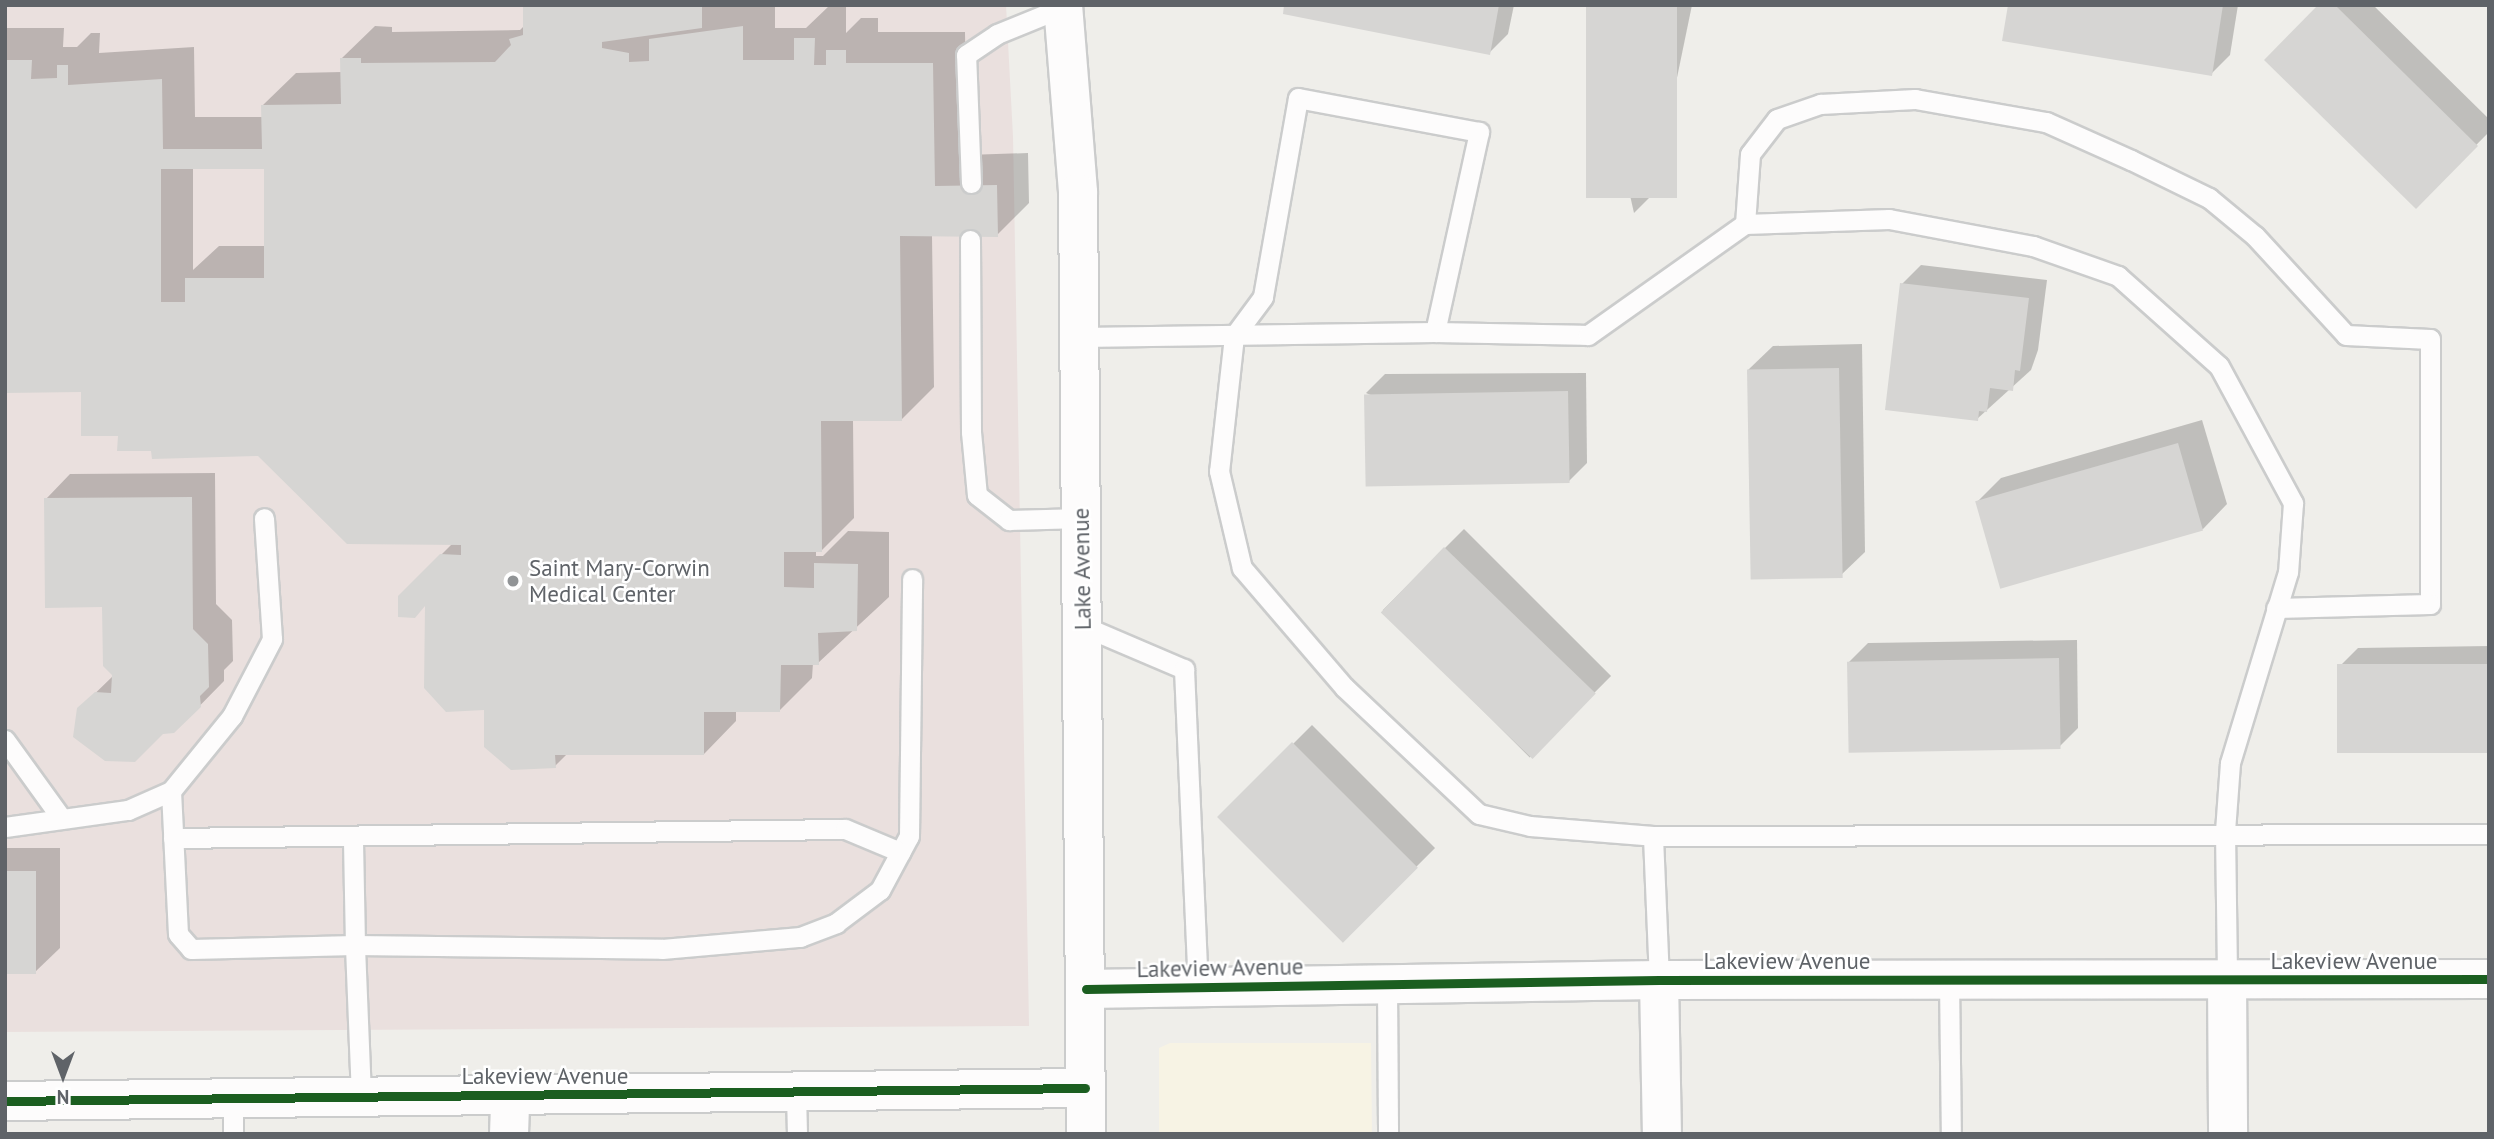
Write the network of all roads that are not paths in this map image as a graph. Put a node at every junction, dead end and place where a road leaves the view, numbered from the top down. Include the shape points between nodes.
1 (1063, 6) edge
2 (971, 183) dead end
3 (1745, 224) junction
4 (970, 240) dead end
5 (1435, 332) junction
6 (1234, 336) junction
7 (1080, 337) junction
8 (1082, 518) junction
9 (264, 519) dead end
10 (912, 579) dead end
11 (2276, 608) junction
12 (1083, 626) junction
13 (5, 740) edge
14 (171, 791) junction
15 (62, 819) junction
16 (5, 827) edge
17 (2225, 831) junction
18 (2489, 834) edge
19 (353, 836) junction
20 (1653, 836) junction
21 (173, 838) junction
22 (900, 852) junction
23 (355, 945) junction
24 (2489, 979) edge
25 (1659, 981) junction
26 (1949, 981) junction
27 (2227, 981) junction
28 (1387, 985) junction
29 (1198, 987) junction
30 (1086, 989) junction
31 (1085, 1088) junction
32 (796, 1093) junction
33 (361, 1096) junction
34 (510, 1096) junction
35 (5, 1101) edge
36 (233, 1115) edge
37 (509, 1134) edge
38 (797, 1134) edge
39 (1086, 1134) edge
40 (1388, 1134) edge
41 (1662, 1134) edge
42 (1951, 1134) edge
43 (2228, 1134) edge

1 - 2 lane via 997,34 966,55
1 - 7 street, Lake Avenue via 1075,130
3 - 5 lane via 1588,335
3 - 11 lane via 1889,219 2033,246 2118,276 2219,366 2293,503 2288,572
3 - 11 lane via 1750,154 1777,118 1820,104 1915,99 2046,122 2131,160 2209,198 2282,262 2346,335 2430,339 2430,604
4 - 8 lane via 971,432 977,495 1009,520
5 - 6 lane
5 - 6 lane via 1479,132 1298,98 1263,297
6 - 7 lane
6 - 20 lane via 1219,471 1242,568 1297,635 1344,687 1479,814 1530,826
7 - 8 street, Lake Avenue
8 - 12 street, Lake Avenue
9 - 14 lane via 272,639 232,716
10 - 22 lane via 909,836
11 - 17 lane via 2230,763
12 - 29 lane via 1184,669
12 - 30 street, Lake Avenue
13 - 15 lane
14 - 15 lane via 128,810
14 - 21 lane
15 - 16 lane
17 - 18 lane
17 - 20 lane
17 - 27 lane
19 - 21 lane
19 - 22 lane via 845,829
19 - 23 lane
20 - 25 lane
21 - 23 lane via 178,934 191,949
22 - 23 lane via 880,890 836,923 800,937 662,949
23 - 33 lane
24 - 27 street, Lakeview Avenue
25 - 26 street, Lakeview Avenue
25 - 28 street, Lakeview Avenue
25 - 41 street
26 - 27 street, Lakeview Avenue
26 - 42 lane
27 - 43 street
28 - 29 street, Lakeview Avenue
28 - 40 lane
29 - 30 street, Lakeview Avenue
30 - 31 street, Lake Avenue
31 - 32 street, Lakeview Avenue
31 - 39 street, Lake Avenue
32 - 34 street, Lakeview Avenue
32 - 38 lane
33 - 34 street, Lakeview Avenue
33 - 36 street, Lakeview Avenue
34 - 37 street
35 - 36 street, Lakeview Avenue

